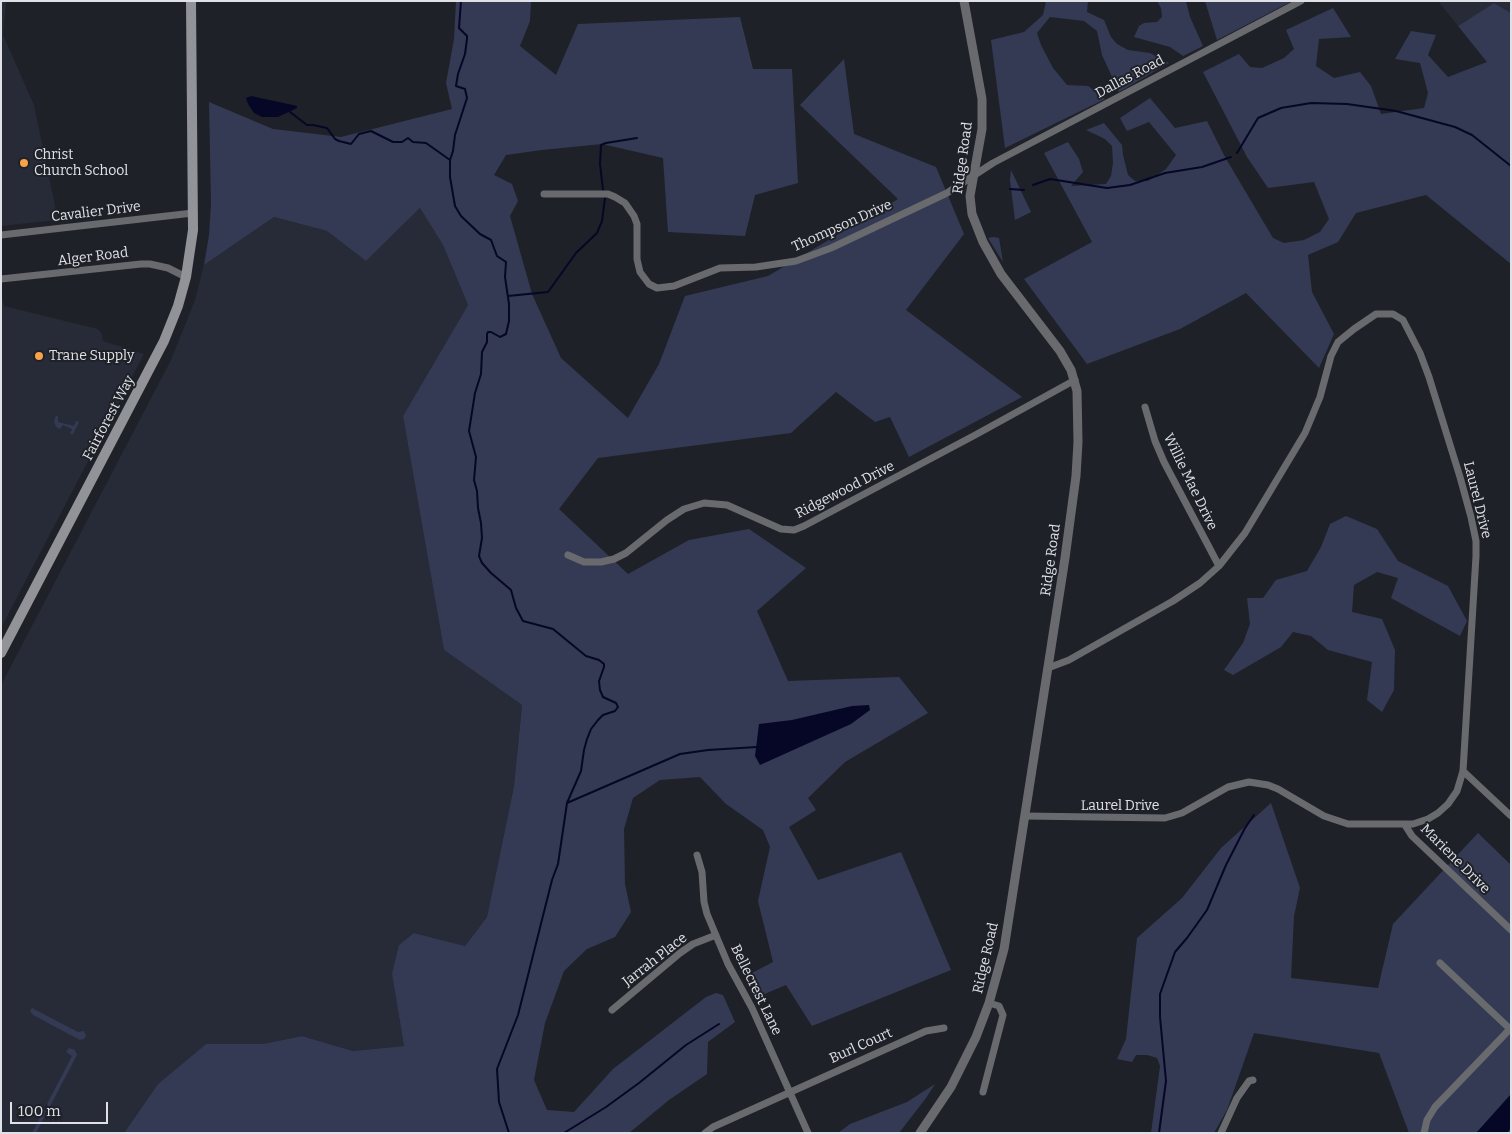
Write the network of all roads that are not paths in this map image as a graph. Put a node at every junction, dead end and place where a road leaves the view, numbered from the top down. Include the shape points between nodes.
1 (190, 1) edge
2 (964, 1) edge
3 (1301, 1) edge
4 (973, 176) junction
5 (544, 194) dead end
6 (194, 213) junction
7 (1, 236) edge
8 (186, 277) junction
9 (1, 279) edge
10 (1075, 380) junction
11 (1145, 407) dead end
12 (568, 555) dead end
13 (1219, 566) junction
14 (1, 653) edge
15 (1048, 668) junction
16 (1463, 771) junction
17 (1025, 816) junction
18 (1511, 816) edge
19 (1405, 825) junction
20 (697, 855) dead end
21 (1511, 930) edge
22 (716, 935) junction
23 (1440, 963) dead end
24 (989, 1003) junction
25 (612, 1010) dead end
26 (944, 1028) dead end
27 (1510, 1029) edge
28 (1253, 1080) dead end
29 (790, 1092) junction
30 (983, 1092) dead end
31 (705, 1133) edge
32 (808, 1133) edge
33 (920, 1133) edge
34 (1221, 1133) edge
35 (1424, 1133) edge

1 - 6 main road, Fairforest Way
2 - 4 street, Ridge Road via 982,100 982,129
3 - 4 street, Dallas Road
4 - 5 street, Thompson Drive via 947,193 807,258 781,264 720,268 661,289 649,284 640,272 637,224 625,203 608,194
4 - 10 street, Ridge Road via 972,214 983,242 1011,288 1060,351
6 - 7 street, Cavalier Drive
6 - 8 main road, Fairforest Way
8 - 9 street, Alger Road via 150,264
8 - 14 main road, Fairforest Way via 164,341
10 - 12 street, Ridgewood Drive via 794,530 781,529 727,505 704,503 684,509 614,559 584,562
10 - 15 street, Ridge Road via 1078,410 1076,476
11 - 13 street, Willie Mae Drive via 1164,462
13 - 15 street, Laurel Drive via 1173,601 1069,660
13 - 16 street, Laurel Drive via 1245,533 1305,434 1338,342 1376,314 1400,317 1408,327 1429,377 1474,530 1476,556
15 - 17 street, Ridge Road
16 - 18 street
16 - 19 street, Laurel Drive via 1457,791 1443,809 1424,821
17 - 19 street, Laurel Drive via 1165,818 1182,813 1228,787 1248,782 1278,789 1339,822
17 - 24 street, Ridge Road via 1004,949
19 - 21 street, Mariene Drive via 1412,836
20 - 22 street, Bellecrest Lane via 704,902
22 - 25 street, Jarrah Place via 692,944
22 - 29 street, Bellecrest Lane
23 - 27 street
24 - 30 street via 998,1006 1003,1015
24 - 33 street, Ridge Road via 960,1070
26 - 29 street, Burl Court via 926,1031
27 - 35 street via 1435,1107
28 - 34 street via 1237,1098
29 - 31 street, Burl Court
29 - 32 street, Bellecrest Lane

